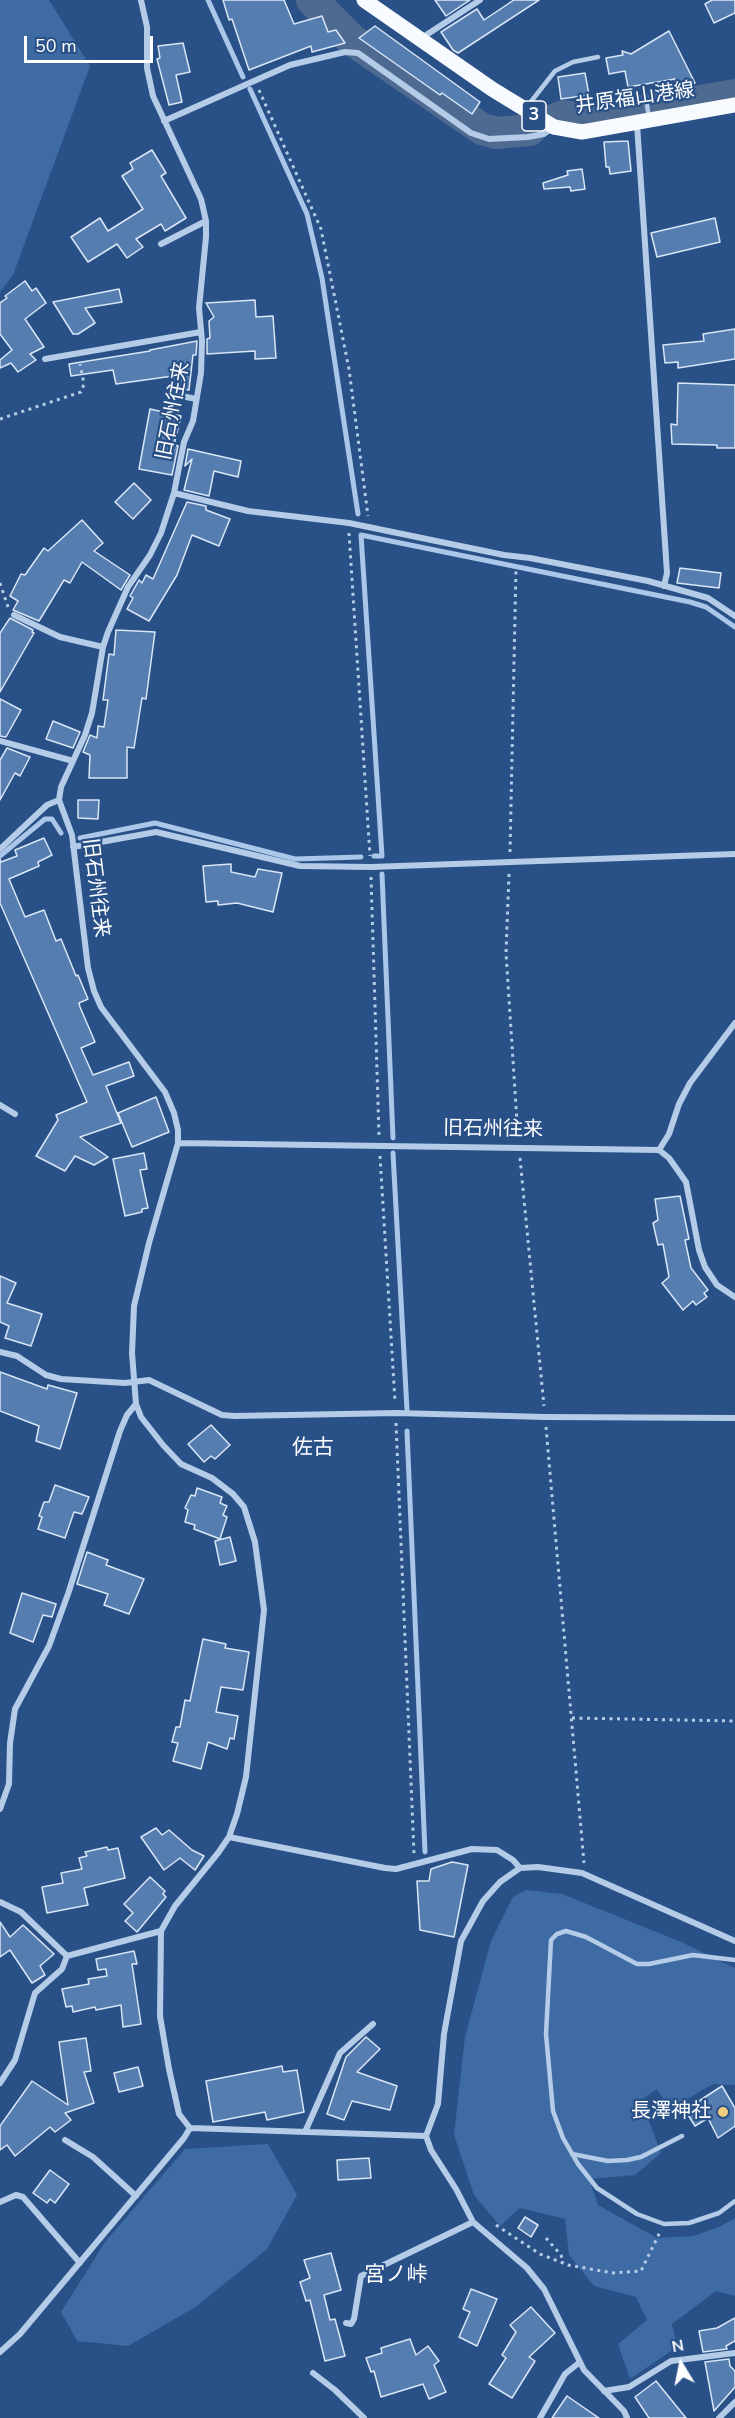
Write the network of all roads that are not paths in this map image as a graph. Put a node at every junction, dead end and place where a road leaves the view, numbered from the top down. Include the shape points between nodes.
1 (141, 0) edge
2 (364, 0) edge
3 (480, 0) edge
4 (419, 39) junction
5 (598, 57) dead end
6 (647, 101) dead end
7 (735, 105) edge
8 (525, 110) junction
9 (645, 120) junction
10 (164, 121) junction
11 (554, 126) junction
12 (206, 221) junction
13 (161, 244) dead end
14 (201, 332) junction
15 (45, 359) dead end
16 (166, 393) dead end
17 (196, 399) junction
18 (174, 493) junction
19 (664, 586) junction
20 (14, 615) road end
21 (735, 616) edge
22 (103, 647) junction
23 (0, 741) edge
24 (73, 761) junction
25 (59, 800) junction
26 (74, 847) junction
27 (0, 849) edge
28 (735, 854) edge
29 (735, 1023) edge
30 (0, 1105) edge
31 (15, 1114) dead end
32 (178, 1143) junction
33 (659, 1150) junction
34 (735, 1297) edge
35 (0, 1352) edge
36 (135, 1382) junction
37 (136, 1404) junction
38 (735, 1418) edge
39 (0, 1809) edge
40 (229, 1837) junction
41 (520, 1868) junction
42 (0, 1902) edge
43 (161, 1930) junction
44 (735, 1941) edge
45 (68, 1956) junction
46 (735, 1960) edge
47 (373, 2024) dead end
48 (0, 2083) edge
49 (190, 2128) junction
50 (305, 2132) junction
51 (426, 2136) junction
52 (682, 2136) dead end
53 (65, 2140) dead end
54 (572, 2154) junction
55 (136, 2196) junction
56 (735, 2201) edge
57 (0, 2202) edge
58 (472, 2222) junction
59 (80, 2263) junction
60 (346, 2323) dead end
61 (0, 2352) edge
62 (735, 2353) edge
63 (580, 2362) junction
64 (313, 2373) dead end
65 (604, 2391) junction
66 (735, 2402) edge
67 (364, 2418) edge
68 (540, 2418) edge
69 (627, 2418) edge
70 (718, 2418) edge

1 - 10 street, 旧石州往来 via 147,27 147,68
2 - 4 main road, 井原福山港線 / 3
3 - 4 street
4 - 8 main road, 井原福山港線 / 3
5 - 8 lane via 555,71
6 - 9 lane
7 - 9 main road, 井原福山港線 / 3
8 - 11 main road, 井原福山港線 / 3
9 - 11 main road, 井原福山港線 / 3 via 582,132
9 - 19 street
10 - 11 street via 290,65 345,52 358,53 471,133 489,139 528,137 544,134
10 - 12 street, 旧石州往来 via 201,199
12 - 13 street
12 - 14 street, 旧石州往来 via 199,308
14 - 15 street
14 - 17 street, 旧石州往来 via 201,373
16 - 17 street
17 - 18 street, 旧石州往来
18 - 19 street via 249,511 349,523
18 - 22 street, 旧石州往来 via 161,533 128,587
19 - 21 street via 708,598
20 - 22 street via 60,637
22 - 24 street, 旧石州往来 via 92,713
23 - 24 street
24 - 25 street, 旧石州往来
25 - 26 street, 旧石州往来
25 - 27 street via 47,805
26 - 28 street via 156,832 300,866 371,867
26 - 32 street, 旧石州往来 via 94,991 101,1007 165,1092 174,1113
29 - 33 street via 690,1083
30 - 31 street
32 - 33 street, 旧石州往来
32 - 36 street via 134,1306
33 - 34 street via 686,1182 705,1267 717,1285
35 - 36 street via 17,1356 46,1375 61,1379
36 - 37 street
36 - 38 street via 149,1380 222,1415 396,1413
37 - 39 street via 120,1431 49,1646 15,1709 9,1784
37 - 40 street via 141,1417 181,1464 212,1478 233,1494 244,1507 255,1542 264,1610 262,1640 246,1777
40 - 41 street via 396,1869 472,1849 497,1850
40 - 43 street
41 - 44 street via 582,1873
41 - 51 street via 483,1901 461,1941 444,2034 438,2104
42 - 45 street via 21,1912
43 - 45 street
43 - 49 street via 160,2016 179,2114
45 - 48 street via 62,1969 35,1994 15,2060
46 - 54 lane via 693,1955 637,1964 566,1931 551,1940 546,2034 550,2092 562,2138
47 - 50 street via 340,2053
49 - 50 street
49 - 55 street
50 - 51 street
51 - 58 street
52 - 54 lane via 627,2160 608,2161
53 - 55 street via 93,2157
54 - 56 lane via 597,2188 637,2214 664,2224 699,2220 719,2213
55 - 59 street
57 - 59 street via 16,2195 23,2198
58 - 60 street via 361,2276 354,2319 351,2324
58 - 63 street via 527,2268 544,2289
59 - 61 street
62 - 65 street via 671,2361 629,2386
63 - 65 street
63 - 68 street via 566,2374
64 - 67 street
65 - 69 street
66 - 70 street

